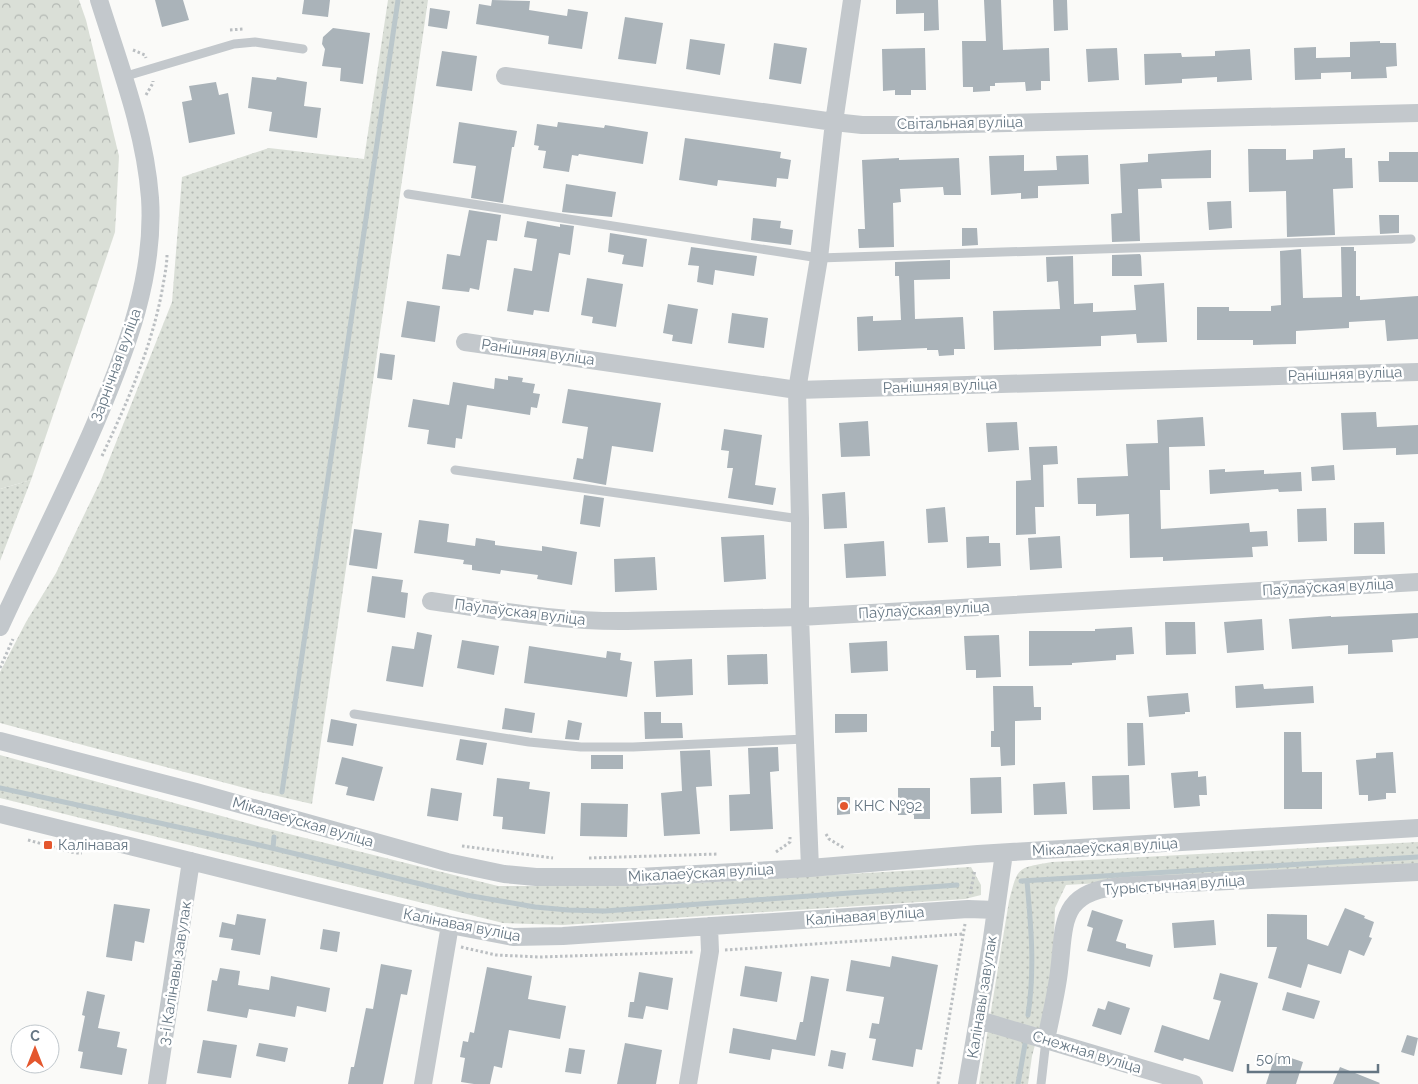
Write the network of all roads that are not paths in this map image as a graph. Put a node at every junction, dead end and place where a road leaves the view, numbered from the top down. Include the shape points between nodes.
1 (99, 0) edge
2 (852, 0) edge
3 (303, 49) dead end
4 (505, 76) dead end
5 (123, 78) junction
6 (1418, 112) edge
7 (834, 122) junction
8 (408, 194) dead end
9 (1411, 239) dead end
10 (818, 258) junction
11 (465, 342) dead end
12 (1418, 372) edge
13 (797, 390) junction
14 (456, 470) dead end
15 (800, 519) junction
16 (1418, 582) edge
17 (430, 600) dead end
18 (800, 617) junction
19 (0, 627) edge
20 (354, 714) dead end
21 (805, 739) junction
22 (0, 741) edge
23 (0, 814) edge
24 (1418, 828) edge
25 (1004, 853) junction
26 (192, 861) junction
27 (810, 868) junction
28 (1418, 872) edge
29 (996, 910) junction
30 (450, 925) junction
31 (709, 926) junction
32 (979, 1020) junction
33 (1046, 1040) junction
34 (157, 1084) edge
35 (423, 1084) edge
36 (688, 1084) edge
37 (967, 1084) edge
38 (1041, 1084) edge
39 (1194, 1084) edge

1 - 5 street, Зарнічная вуліца
2 - 7 street
3 - 5 lane via 261,43 234,44
4 - 7 street, Світальная вуліца
5 - 19 street, Зарнічная вуліца via 141,144 150,198 145,279 137,313 106,399
6 - 7 street, Світальная вуліца via 922,125
7 - 10 street
8 - 10 lane
9 - 10 lane
10 - 13 street
11 - 13 street, Ранішняя вуліца
12 - 13 street, Ранішняя вуліца
13 - 15 street
14 - 15 lane
15 - 18 street
16 - 18 street, Паўлаўская вуліца
17 - 18 street, Паўлаўская вуліца via 600,622
18 - 21 street
20 - 21 lane via 529,742 581,747
21 - 27 street
22 - 27 street, Мікалаеўская вуліца via 447,862 504,874 604,878
23 - 26 street, Калінавая вуліца
24 - 25 street, Мікалаеўская вуліца
25 - 27 street, Мікалаеўская вуліца
25 - 29 street, Калінавы завулак
26 - 30 street, Калінавая вуліца
26 - 34 street, 3-і Калінавы завулак
28 - 33 street, Турыстычная вуліца via 1117,887 1089,893 1072,906 1063,926 1058,978
29 - 31 street, Калінавая вуліца via 968,909
29 - 32 street, Калінавы завулак
30 - 31 street, Калінавая вуліца via 513,937
30 - 35 street
31 - 36 street via 710,951
32 - 33 street, Снежная вуліца
32 - 37 street, Калінавы завулак
33 - 38 lane
33 - 39 street, Снежная вуліца

